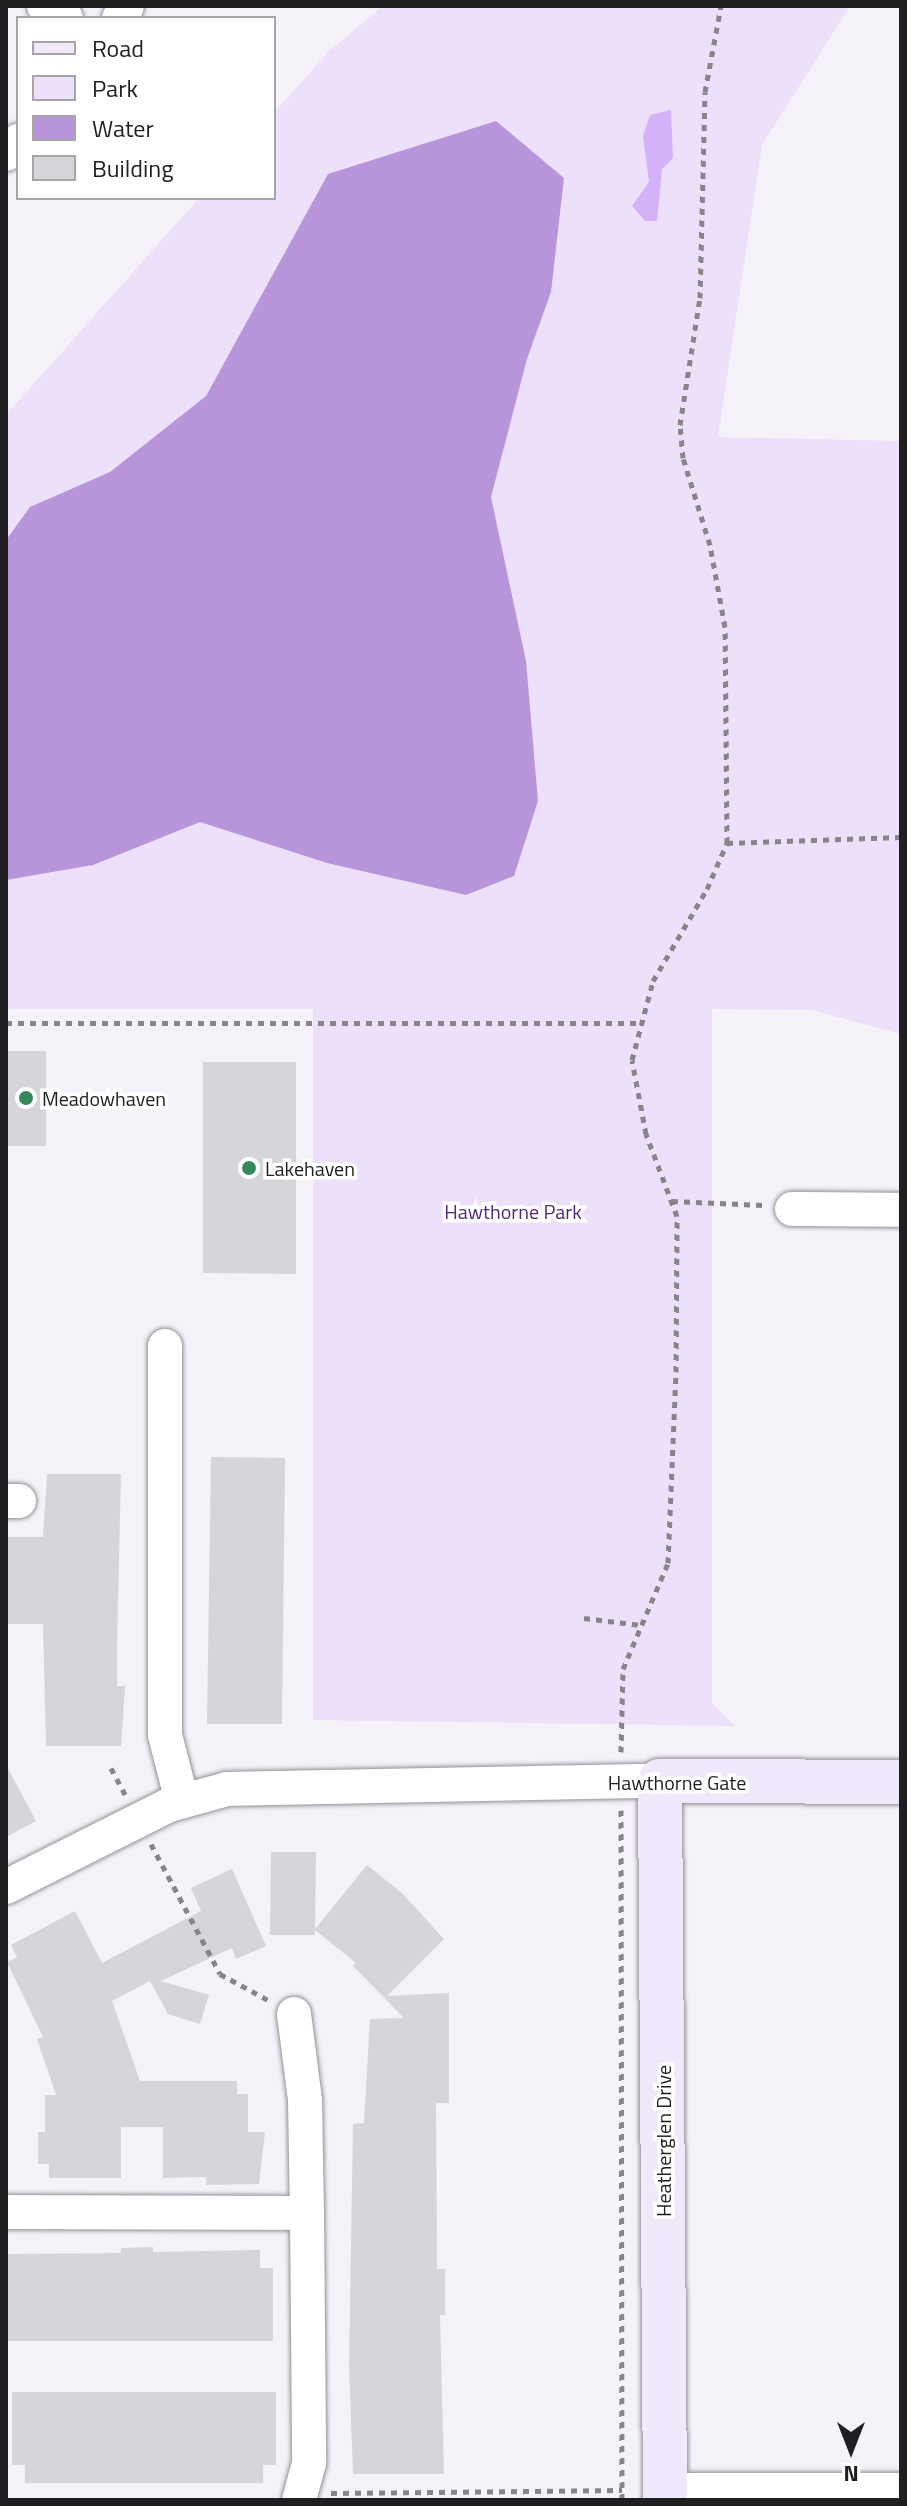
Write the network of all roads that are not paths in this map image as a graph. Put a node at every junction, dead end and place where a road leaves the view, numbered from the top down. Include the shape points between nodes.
1 (44, 6) edge
2 (62, 16) edge
3 (792, 1209) road end
4 (901, 1210) edge
5 (165, 1346) dead end
6 (660, 1781) junction
7 (901, 1782) edge
8 (182, 1801) junction
9 (6, 1887) edge
10 (294, 2014) road end
11 (6, 2212) edge
12 (307, 2213) junction
13 (901, 2490) edge
14 (665, 2495) edge
15 (301, 2497) edge

1 - 2 street
3 - 4 street
5 - 8 street via 165,1735
6 - 7 street, Hawthorne Gate
6 - 8 street, Hawthorne Gate via 261,1786
6 - 14 street, Heatherglen Drive
8 - 9 street, Hawthorne Gate
10 - 12 street via 305,2100
11 - 12 street
12 - 15 street via 309,2463
13 - 14 street

